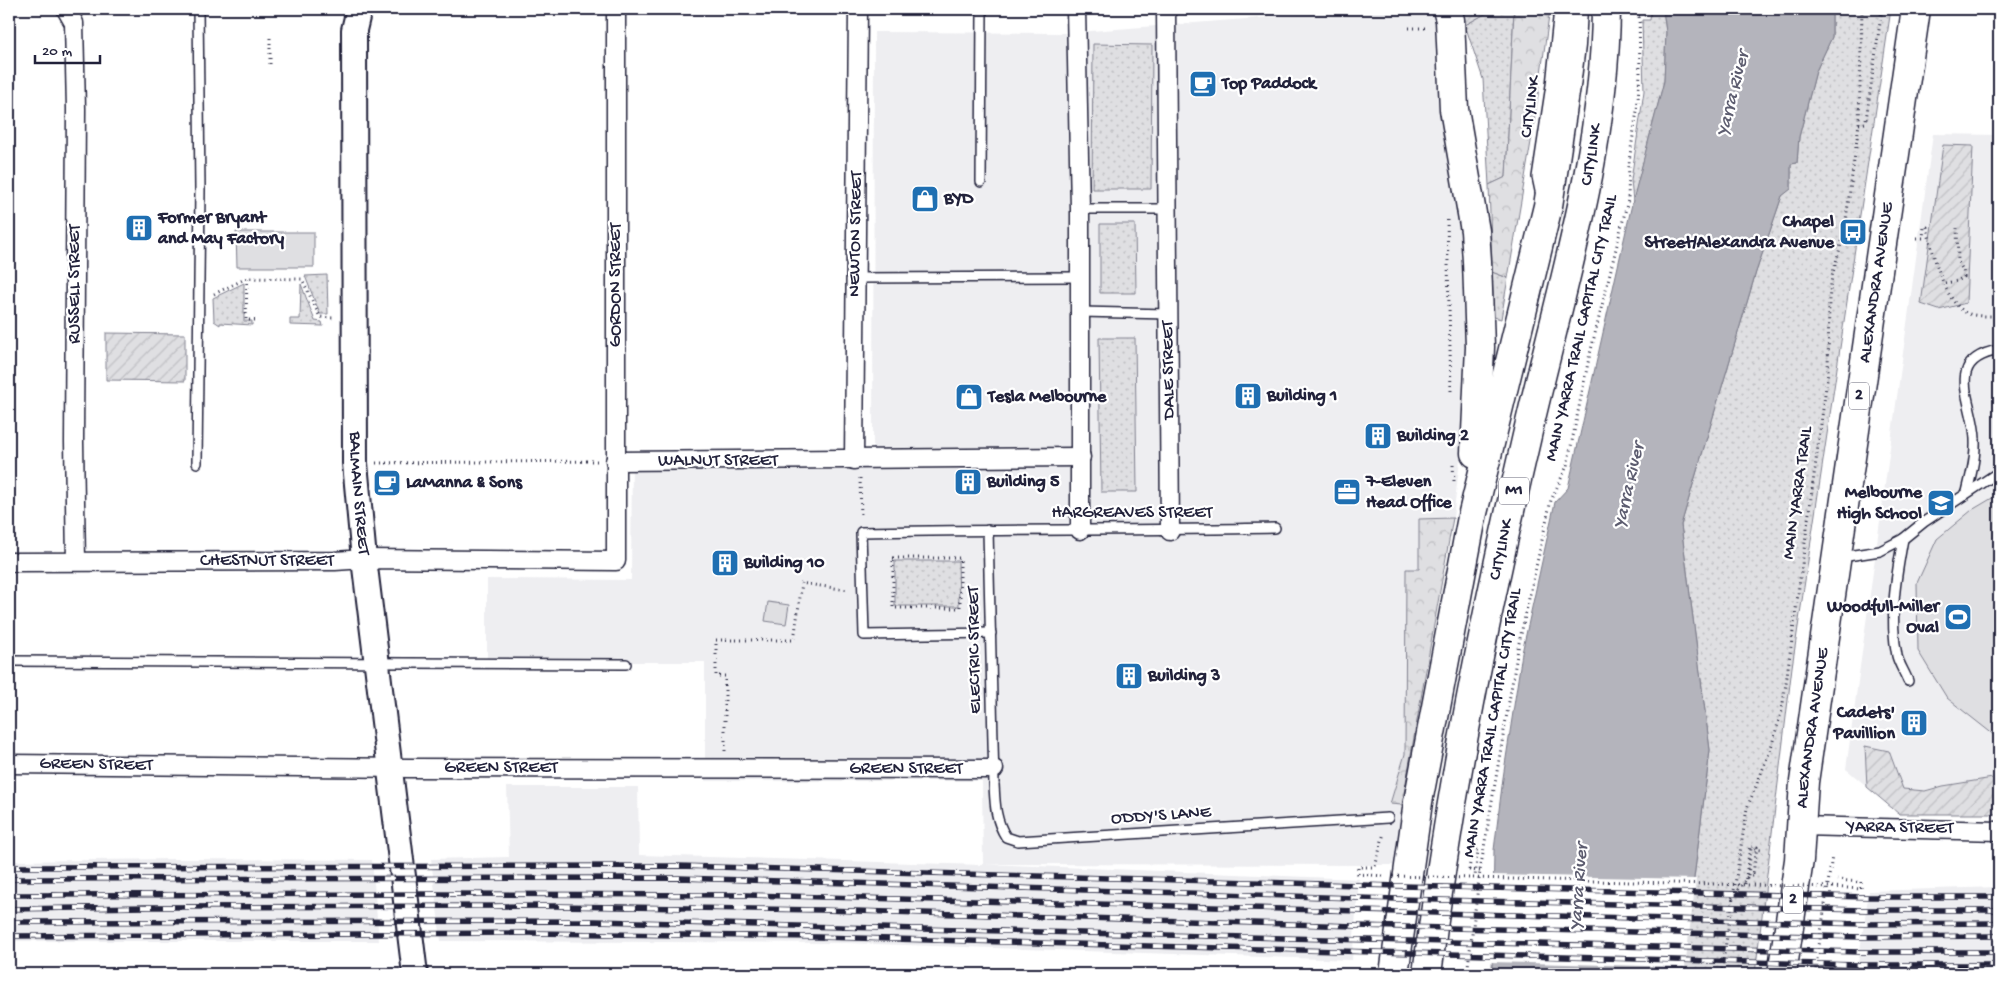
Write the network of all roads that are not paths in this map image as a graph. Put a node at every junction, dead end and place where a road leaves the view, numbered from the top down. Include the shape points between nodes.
1 (66, 9) edge
2 (198, 9) edge
3 (359, 9) edge
4 (616, 9) edge
5 (858, 9) edge
6 (982, 9) edge
7 (1076, 9) edge
8 (1166, 9) edge
9 (1447, 9) edge
10 (1558, 9) edge
11 (1573, 9) edge
12 (1606, 9) edge
13 (1916, 9) edge
14 (981, 182) dead end
15 (1548, 206) junction
16 (1080, 209) junction
17 (1168, 209) junction
18 (1081, 277) junction
19 (856, 278) junction
20 (1080, 312) junction
21 (1168, 314) junction
22 (1999, 350) edge
23 (1081, 457) junction
24 (857, 460) junction
25 (615, 461) junction
26 (197, 463) dead end
27 (1999, 472) edge
28 (1967, 492) junction
29 (1472, 517) junction
30 (1275, 528) dead end
31 (988, 530) junction
32 (1080, 530) junction
33 (1170, 530) junction
34 (1903, 539) junction
35 (1838, 557) junction
36 (364, 559) junction
37 (76, 561) junction
38 (616, 561) joint
39 (9, 562) edge
40 (991, 633) junction
41 (9, 661) edge
42 (377, 662) junction
43 (626, 664) dead end
44 (1908, 681) dead end
45 (9, 764) edge
46 (391, 768) junction
47 (994, 769) junction
48 (1388, 818) road end
49 (1801, 826) junction
50 (1999, 830) edge
51 (415, 974) edge
52 (1394, 974) edge
53 (1427, 974) edge
54 (1782, 974) edge

1 - 37 street, RUSSELL STREET via 74,23
2 - 26 lane
3 - 36 street, BALMAIN STREET via 354,30 355,463
4 - 25 street, GORDON STREET
5 - 19 street, NEWTON STREET
6 - 14 lane
7 - 16 street
8 - 17 street, DALE STREET
9 - 29 main road via 1454,109 1475,231 1480,296
10 - 15 lane, CITYLINK via 1538,177 1540,194
11 - 15 main road, M1 via 1566,86
12 - 53 main road, CITYLINK / M1 via 1603,65 1591,161 1490,596 1453,796
13 - 35 main road, ALEXANDRA AVENUE / 2
15 - 29 main road, M1
16 - 17 lane
16 - 18 street
17 - 21 street, DALE STREET
18 - 19 lane
18 - 20 street
19 - 24 street, NEWTON STREET
20 - 21 lane
20 - 23 street
21 - 33 street, DALE STREET
22 - 28 lane via 1975,358 1968,365 1964,379 1975,440
23 - 24 street, WALNUT STREET
23 - 32 street
24 - 25 street, WALNUT STREET
25 - 38 street, GORDON STREET
27 - 28 lane
28 - 34 lane
29 - 52 main road, M1 via 1418,802
30 - 33 lane, HARGREAVES STREET
31 - 32 lane, HARGREAVES STREET
31 - 40 lane, ELECTRIC STREET
31 - 40 lane, HARGREAVES STREET via 861,532 864,635
32 - 33 lane, HARGREAVES STREET
34 - 35 lane via 1880,552
34 - 44 lane via 1894,588 1894,623 1897,657
35 - 49 main road, ALEXANDRA AVENUE / 2 via 1804,782
36 - 37 street, CHESTNUT STREET
36 - 38 street, CHESTNUT STREET
36 - 42 street, BALMAIN STREET
37 - 39 street, CHESTNUT STREET
40 - 47 lane, ELECTRIC STREET
41 - 42 lane
42 - 43 lane
42 - 46 street, BALMAIN STREET
45 - 46 street, GREEN STREET
46 - 47 street, GREEN STREET
46 - 51 street, BALMAIN STREET
47 - 48 lane, ODDY'S LANE via 999,826 1006,837 1018,841
49 - 50 street, YARRA STREET
49 - 54 main road, ALEXANDRA AVENUE / 2

